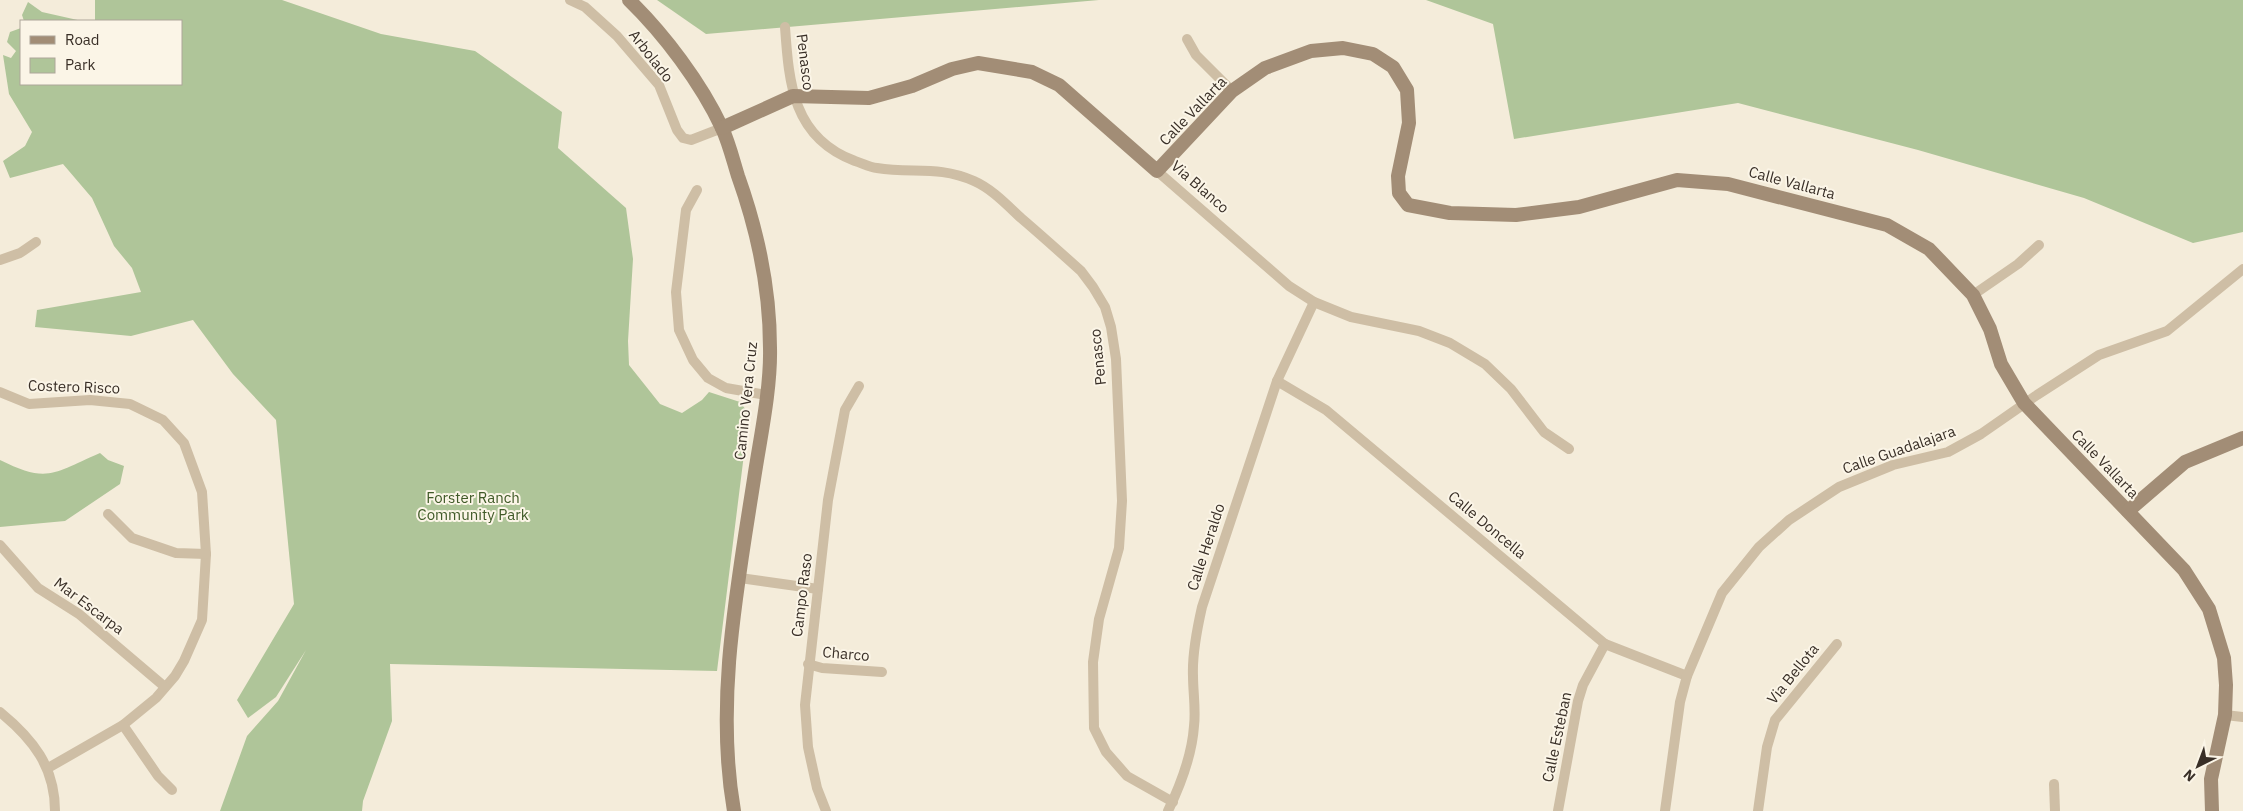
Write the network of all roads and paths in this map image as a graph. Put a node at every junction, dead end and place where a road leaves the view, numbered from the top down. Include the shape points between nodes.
1 (570, 0) edge
2 (629, 0) edge
3 (785, 27) dead end
4 (1186, 39) dead end
5 (1232, 91) junction
6 (793, 96) junction
7 (722, 128) junction
8 (1157, 171) junction
9 (697, 190) dead end
10 (36, 242) dead end
11 (2039, 245) dead end
12 (0, 260) edge
13 (2243, 269) edge
14 (1973, 296) junction
15 (1314, 302) junction
16 (1277, 381) junction
17 (858, 386) dead end
18 (0, 392) edge
19 (766, 395) junction
20 (2024, 403) junction
21 (2243, 438) edge
22 (1569, 450) dead end
23 (2128, 511) junction
24 (108, 514) dead end
25 (0, 544) edge
26 (206, 554) junction
27 (740, 578) junction
28 (818, 589) junction
29 (1605, 644) junction
30 (1837, 644) dead end
31 (808, 664) junction
32 (882, 672) dead end
33 (1687, 676) junction
34 (165, 687) junction
35 (0, 712) edge
36 (2225, 715) junction
37 (2243, 717) edge
38 (123, 724) junction
39 (48, 768) junction
40 (2054, 784) dead end
41 (172, 790) dead end
42 (1170, 806) edge
43 (55, 811) edge
44 (734, 811) edge
45 (826, 811) edge
46 (1558, 811) edge
47 (1665, 811) edge
48 (1758, 811) edge
49 (2055, 811) edge
50 (2212, 811) edge

1 - 7 street, Arbolado via 585,7 617,36 659,85 683,138 691,140
2 - 7 street, Camino Vera Cruz via 694,80
3 - 6 street, Penasco
4 - 5 street via 1196,55
5 - 8 street, Calle Vallarta
5 - 14 street, Calle Vallarta via 1265,68 1311,51 1343,48 1373,54 1393,67 1407,90 1409,123 1398,176 1398,193 1408,205 1450,214 1516,215 1579,207 1677,180 1728,184 1887,225 1929,249
6 - 7 street, Via Blanco
6 - 8 street, Via Blanco via 869,98 978,63 1032,72 1059,84
6 - 42 street, Penasco via 812,132 844,157 876,168 941,171 963,176 989,189 1080,271 1105,308 1112,328 1116,359 1122,501 1119,548 1099,619 1092,662 1093,725 1115,765
7 - 19 street, Camino Vera Cruz via 756,227 766,288 770,349
8 - 15 street, Via Blanco via 1289,286
9 - 19 street via 686,210 676,292 679,330 692,360 708,378 726,388
10 - 12 street via 20,253
11 - 14 street
13 - 20 street, Calle Guadalajara via 2167,331 2100,355
14 - 20 street, Calle Vallarta via 1990,329 2001,364
15 - 16 street, Calle Heraldo
15 - 22 street, Via Blanco via 1351,317 1419,331 1450,343 1485,364 1511,389 1544,432
16 - 29 street, Calle Doncella via 1326,410
16 - 42 street, Calle Heraldo via 1202,607 1192,674 1194,724 1191,751 1180,787
17 - 28 street, Campo Raso via 845,410 840,435 828,500
18 - 26 street, Costero Risco via 30,404 90,400 130,404 162,420 184,444 202,492
19 - 27 street, Camino Vera Cruz
20 - 23 street, Calle Vallarta
20 - 33 street, Calle Guadalajara via 1948,452 1894,465 1839,487 1789,520 1759,547 1722,593
21 - 23 street via 2185,462
23 - 36 street, Calle Vallarta via 2184,570 2209,609 2224,658
24 - 26 street via 132,538 176,553
25 - 34 street, Mar Escarpa via 38,588 79,614
26 - 34 street, Costero Risco via 202,620 184,661
27 - 28 street
27 - 44 street, Camino Vera Cruz via 725,725
28 - 31 street, Campo Raso
29 - 33 street, Calle Doncella
29 - 46 street, Calle Esteban via 1578,701
30 - 48 street, Via Bellota via 1775,720 1766,747
31 - 32 street, Charco
31 - 45 street, Campo Raso via 805,705 808,747
33 - 47 street, Calle Guadalajara via 1680,702
34 - 38 street, Costero Risco
35 - 39 street via 24,732
36 - 37 street
36 - 50 street, Calle Vallarta via 2211,780
38 - 39 street, Costero Risco
38 - 41 street via 158,776
39 - 43 street via 55,791
40 - 49 street

